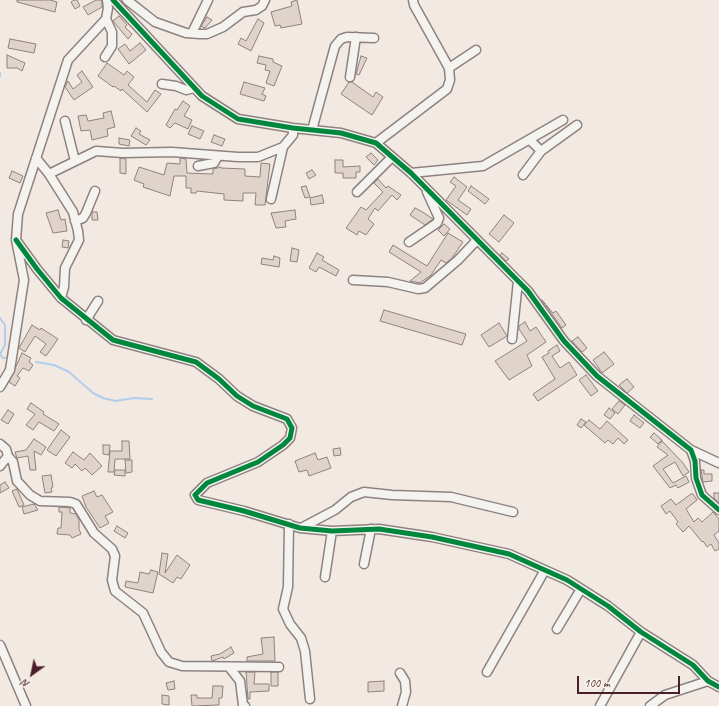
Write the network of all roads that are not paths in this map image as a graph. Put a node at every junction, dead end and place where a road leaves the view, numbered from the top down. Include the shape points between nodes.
1 (107, 0) edge
2 (112, 0) edge
3 (127, 0) edge
4 (208, 0) edge
5 (265, 0) edge
6 (413, 0) edge
7 (106, 19) junction
8 (192, 33) junction
9 (356, 37) junction
10 (374, 38) dead end
11 (476, 50) dead end
12 (105, 57) dead end
13 (449, 68) junction
14 (350, 77) dead end
15 (162, 84) dead end
16 (194, 88) junction
17 (563, 120) dead end
18 (65, 121) dead end
19 (577, 125) dead end
20 (293, 128) junction
21 (312, 130) junction
22 (530, 140) junction
23 (376, 142) junction
24 (283, 147) junction
25 (541, 151) junction
26 (218, 156) junction
27 (392, 157) junction
28 (36, 158) junction
29 (75, 161) junction
30 (198, 166) dead end
31 (411, 173) junction
32 (49, 174) junction
33 (523, 175) dead end
34 (425, 188) junction
35 (95, 190) dead end
36 (358, 192) dead end
37 (271, 199) dead end
38 (75, 221) junction
39 (16, 240) junction
40 (477, 240) junction
41 (410, 242) dead end
42 (353, 280) dead end
43 (518, 281) junction
44 (61, 298) junction
45 (98, 301) dead end
46 (86, 320) junction
47 (512, 339) dead end
48 (1, 383) edge
49 (0, 444) edge
50 (691, 450) junction
51 (8, 456) junction
52 (719, 463) edge
53 (0, 466) edge
54 (719, 510) edge
55 (513, 512) dead end
56 (289, 524) junction
57 (300, 528) junction
58 (371, 529) junction
59 (332, 531) junction
60 (364, 564) dead end
61 (545, 570) junction
62 (325, 577) dead end
63 (581, 589) junction
64 (557, 629) dead end
65 (641, 632) junction
66 (0, 645) edge
67 (229, 667) junction
68 (279, 667) dead end
69 (488, 672) dead end
70 (400, 673) dead end
71 (708, 681) junction
72 (719, 687) edge
73 (310, 699) dead end
74 (26, 706) edge
75 (245, 706) edge
76 (402, 706) edge
77 (600, 706) edge
78 (650, 706) edge

1 - 7 street
2 - 16 street
3 - 8 street via 155,22
4 - 8 street
5 - 8 street via 256,10 243,12 223,27 206,34
6 - 13 street
7 - 12 street via 112,32 112,46
7 - 28 street via 68,60
9 - 10 street
9 - 14 street
9 - 21 street via 341,39 336,46
11 - 13 street
13 - 23 street via 450,80 447,89
15 - 16 street via 186,90
16 - 20 street via 238,119
17 - 22 street
18 - 29 street
19 - 25 street
20 - 21 street
20 - 24 street via 293,135
21 - 23 street via 341,133
22 - 25 street
22 - 31 street via 483,166
23 - 27 street
24 - 26 street via 258,157
24 - 37 street
25 - 33 street
26 - 29 street via 172,152 96,151
26 - 30 street via 214,163
27 - 31 street
27 - 36 street
28 - 32 street
28 - 39 street via 18,214
29 - 32 street
31 - 34 street
32 - 38 street via 73,212
34 - 40 street
34 - 41 street via 439,218 437,223
35 - 38 street via 86,213
38 - 44 street via 78,240 65,268
39 - 44 street
39 - 48 street via 24,280 10,370
40 - 42 street via 458,260 418,290 388,282
40 - 43 street
43 - 47 street
43 - 50 street via 564,341 597,376
44 - 46 street
45 - 46 street
46 - 56 street via 113,340 196,362 237,396 253,406 287,419 292,428 290,438 283,445 258,462 207,483 195,495 198,500
49 - 51 street via 6,449
50 - 52 street
50 - 54 street via 702,495
51 - 53 street
51 - 67 street via 13,462 17,481 30,495 40,500 76,504 94,533 112,548 115,556 112,580 115,591 142,613 161,652 169,662 182,666
55 - 57 street via 451,498 364,492 351,497 335,510
56 - 57 street
56 - 73 street via 288,587 283,609 301,638 305,651
57 - 59 street
58 - 59 street
58 - 60 street
58 - 61 street via 432,537 509,554
59 - 62 street
61 - 63 street
61 - 69 street
63 - 64 street
63 - 65 street
65 - 71 street via 693,665
65 - 77 street
66 - 74 street
67 - 68 street
67 - 75 street via 240,681
70 - 76 street via 406,687
71 - 72 street
71 - 78 street via 665,695

